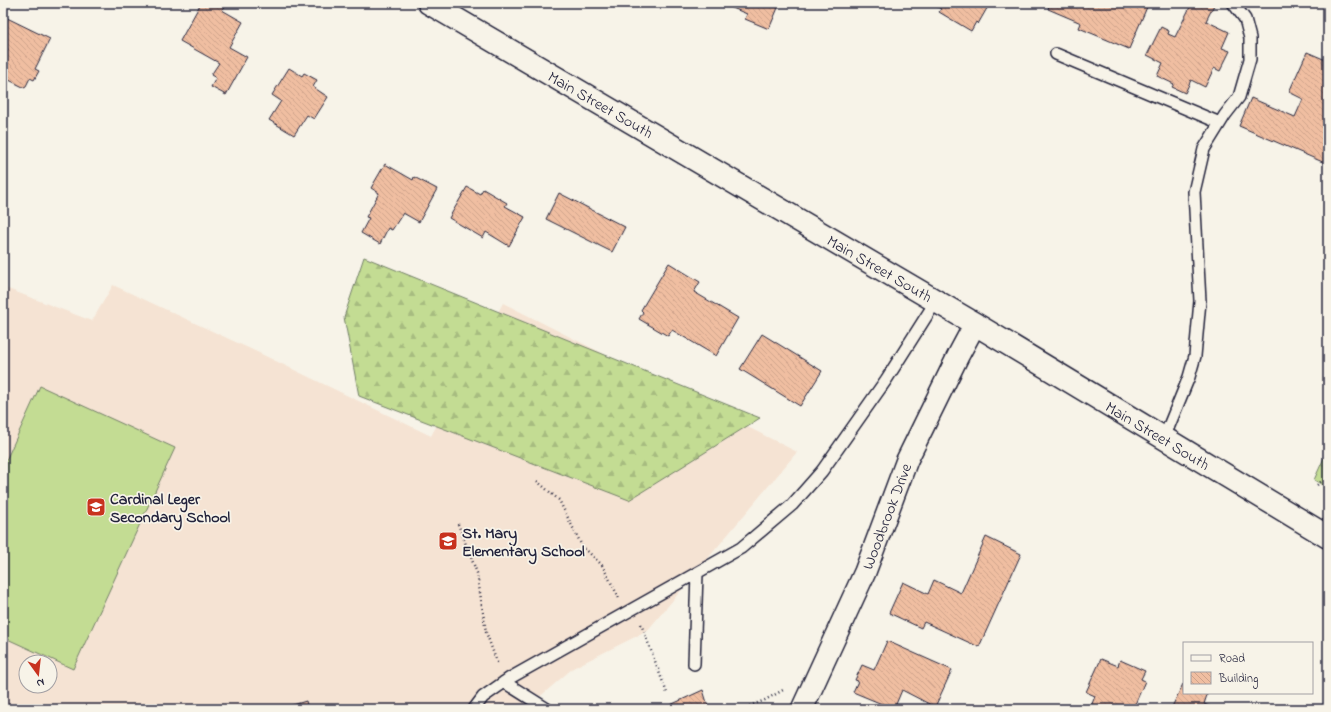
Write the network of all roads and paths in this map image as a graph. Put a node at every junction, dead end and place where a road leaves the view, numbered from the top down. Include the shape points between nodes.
1 (429, 3) edge
2 (1233, 3) edge
3 (1056, 54) dead end
4 (1220, 123) junction
5 (936, 301) junction
6 (975, 324) junction
7 (1164, 438) junction
8 (1328, 476) edge
9 (537, 481) dead end
10 (1317, 485) dead end
11 (458, 524) dead end
12 (1328, 538) edge
13 (697, 573) junction
14 (634, 608) junction
15 (694, 664) dead end
16 (504, 682) junction
17 (667, 693) dead end
18 (474, 709) edge
19 (547, 709) edge
20 (802, 709) edge

1 - 5 main road, Main Street South
2 - 4 lane via 1245,19 1250,38 1250,59 1239,97
3 - 4 lane
4 - 7 lane via 1204,149 1194,192 1200,301 1195,356
5 - 6 main road, Main Street South
5 - 13 lane via 886,380 822,471 792,505 741,548
6 - 7 main road, Main Street South
6 - 20 street, Woodbrook Drive via 907,460 864,572
7 - 12 main road, Main Street South
8 - 10 path
9 - 14 path via 559,500 582,546 602,565 621,602
11 - 16 path via 477,573 486,632
13 - 14 lane
13 - 15 lane
14 - 16 lane
14 - 17 path
16 - 18 lane via 483,697
16 - 19 lane

